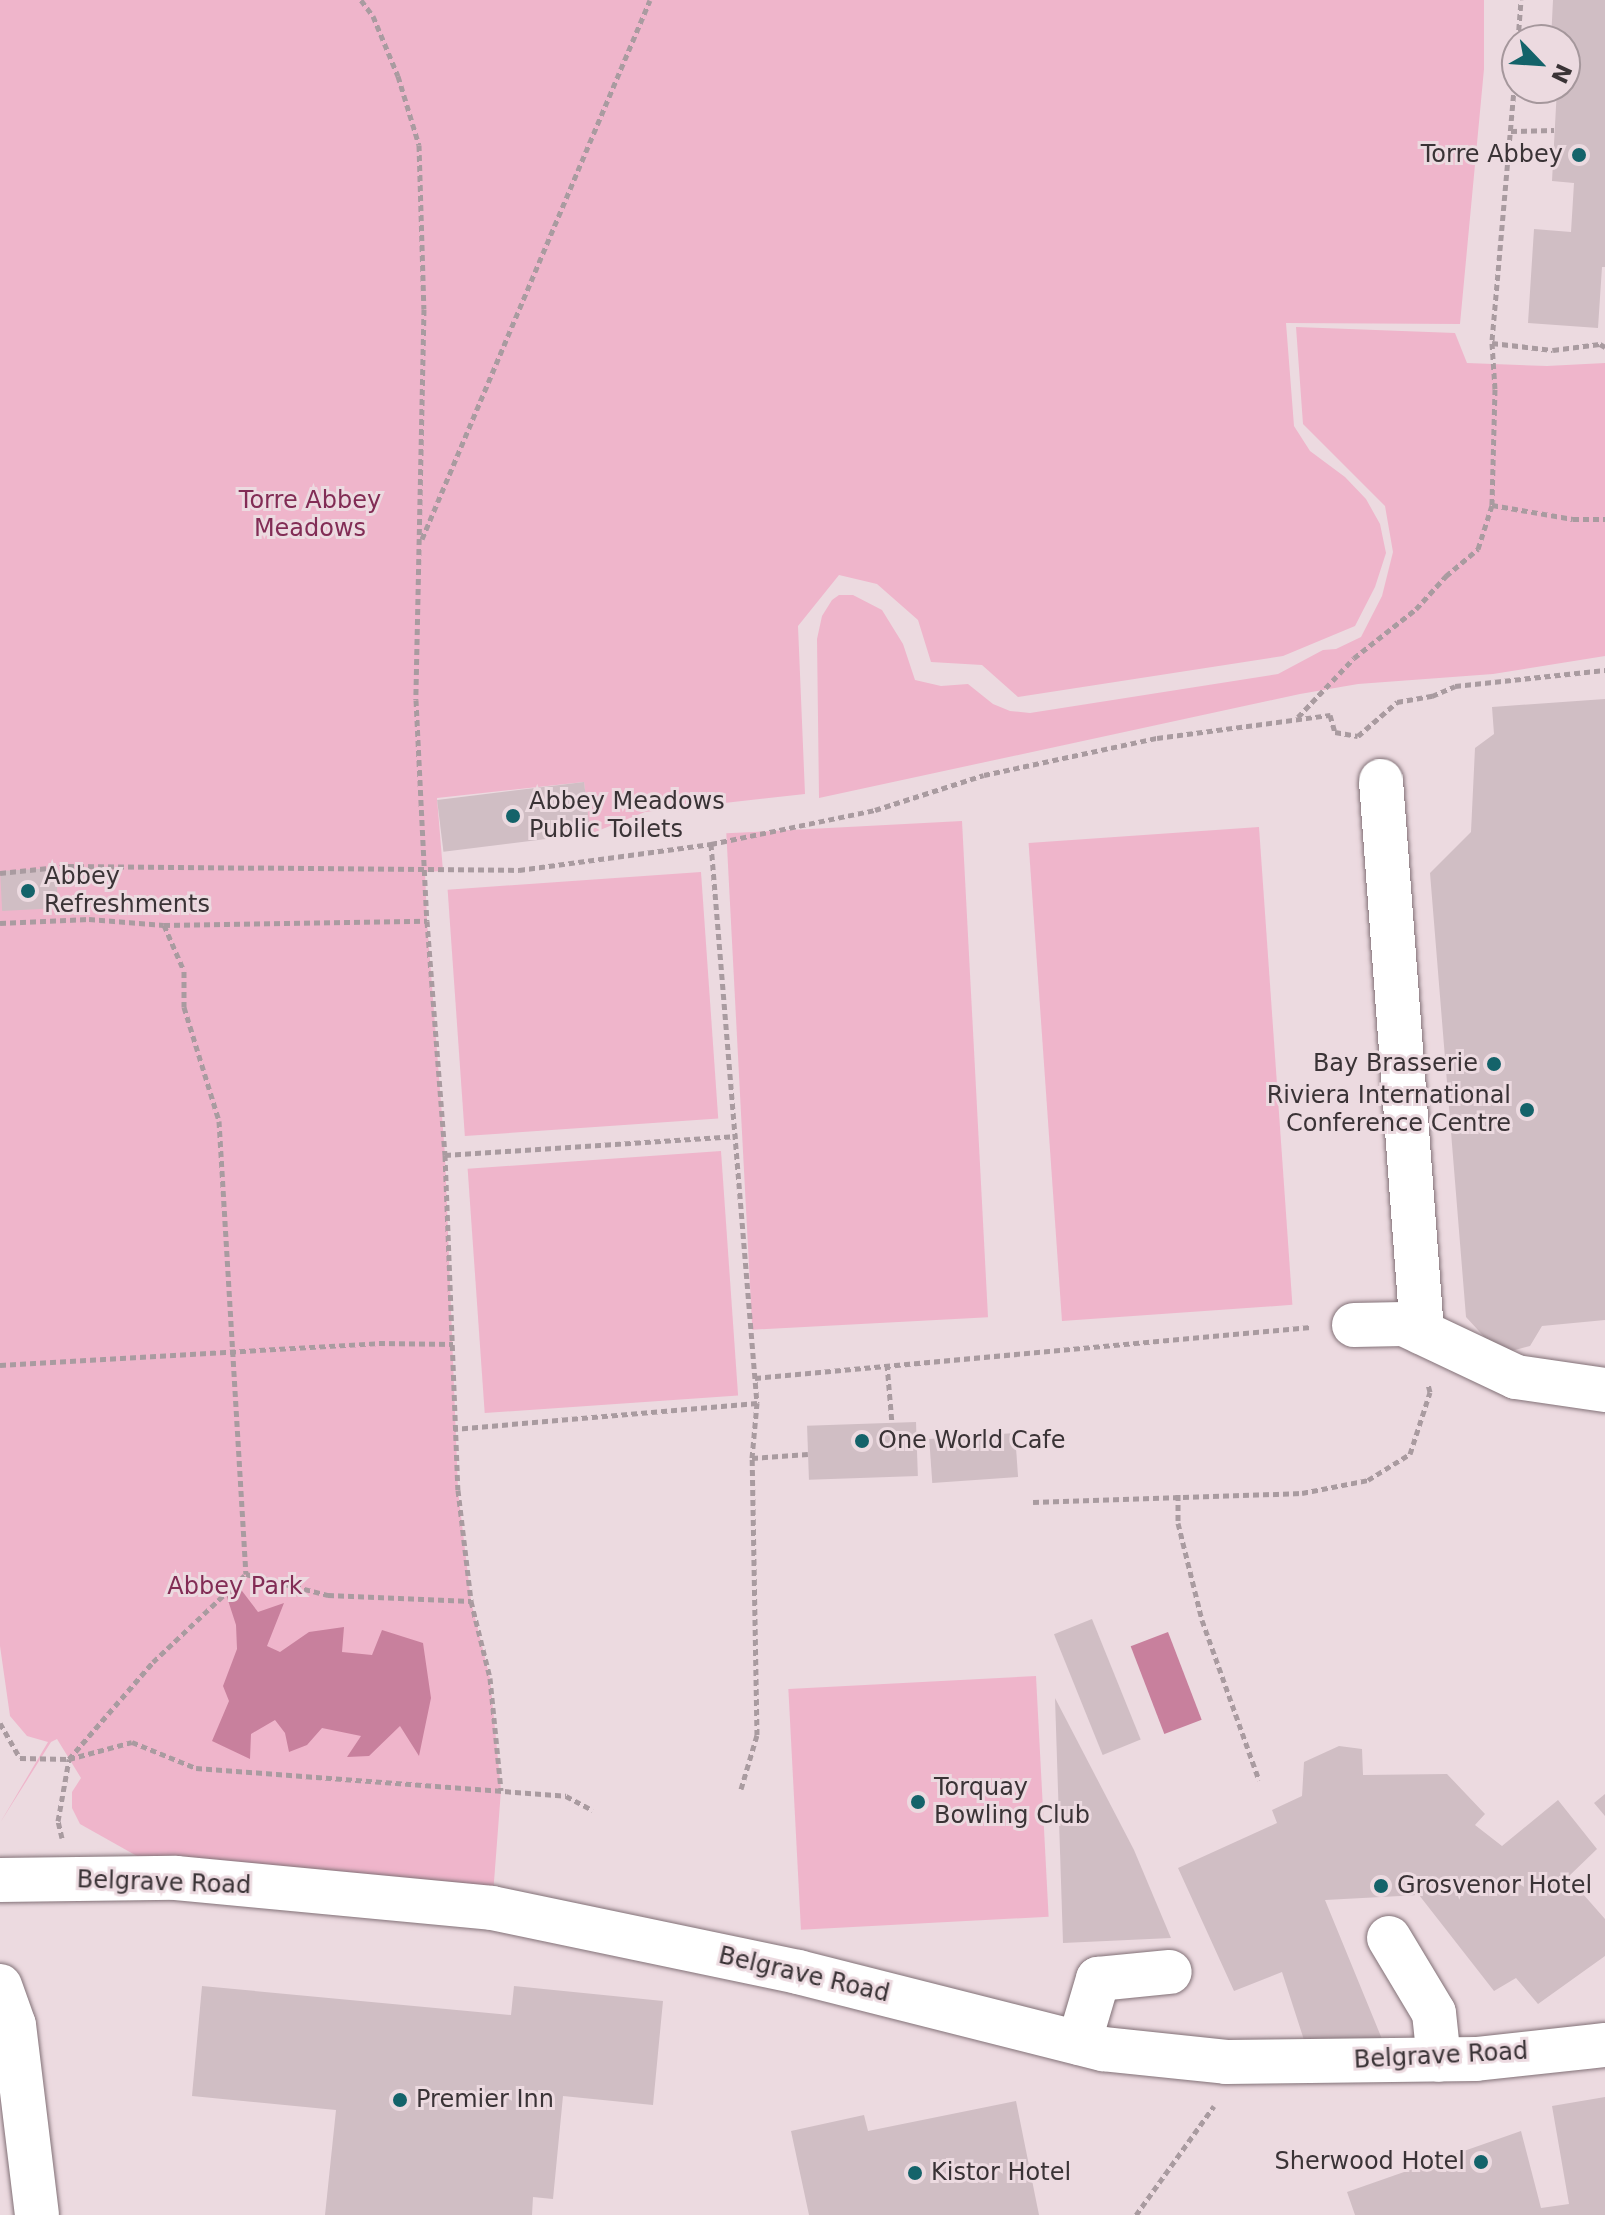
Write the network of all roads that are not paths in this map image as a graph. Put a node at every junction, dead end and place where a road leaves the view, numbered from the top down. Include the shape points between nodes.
1 (1381, 781) dead end
2 (1354, 1325) road end
3 (1422, 1332) junction
4 (1605, 1390) edge
5 (0, 1880) edge
6 (1389, 1938) dead end
7 (1170, 1972) dead end
8 (0, 1986) edge
9 (1079, 2043) junction
10 (1605, 2045) edge
11 (1439, 2060) junction
12 (37, 2215) edge

1 - 3 street
2 - 3 street via 1404,1324
3 - 4 street via 1516,1377
5 - 9 street, Belgrave Road via 176,1878 492,1908 798,1972
6 - 11 street via 1434,2013
7 - 9 street via 1098,1979
8 - 12 street via 14,2025
9 - 11 street, Belgrave Road via 1226,2062
10 - 11 street, Belgrave Road

